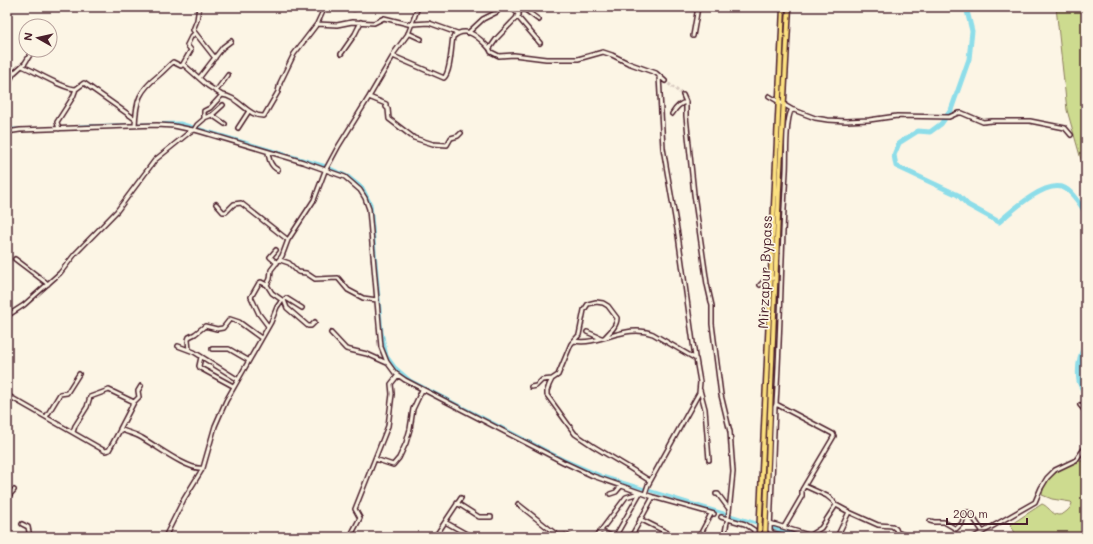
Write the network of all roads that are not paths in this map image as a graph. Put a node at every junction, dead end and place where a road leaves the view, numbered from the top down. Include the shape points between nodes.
1 (199, 7) edge
2 (325, 7) edge
3 (348, 7) edge
4 (360, 7) edge
5 (418, 7) edge
6 (500, 7) edge
7 (511, 7) edge
8 (698, 7) edge
9 (782, 7) edge
10 (789, 7) edge
11 (522, 8) edge
12 (518, 15) junction
13 (539, 20) dead end
14 (360, 22) junction
15 (317, 24) junction
16 (412, 25) junction
17 (408, 33) junction
18 (457, 33) junction
19 (468, 33) junction
20 (194, 34) junction
21 (693, 36) dead end
22 (421, 39) dead end
23 (231, 41) dead end
24 (540, 43) dead end
25 (490, 48) junction
26 (341, 54) dead end
27 (393, 56) junction
28 (28, 58) edge
29 (215, 58) junction
30 (183, 64) junction
31 (22, 66) junction
32 (228, 75) dead end
33 (659, 76) junction
34 (200, 78) junction
35 (8, 81) edge
36 (665, 81) tunnel mouth
37 (7, 87) edge
38 (76, 89) junction
39 (216, 91) junction
40 (683, 95) tunnel mouth
41 (222, 96) junction
42 (769, 96) dead end
43 (369, 97) junction
44 (778, 101) junction
45 (686, 102) junction
46 (784, 104) junction
47 (223, 105) dead end
48 (793, 110) junction
49 (249, 111) junction
50 (672, 114) dead end
51 (212, 115) junction
52 (204, 118) junction
53 (135, 123) junction
54 (225, 124) dead end
55 (59, 127) junction
56 (238, 128) dead end
57 (195, 129) junction
58 (7, 132) edge
59 (461, 133) dead end
60 (1071, 135) dead end
61 (268, 152) junction
62 (327, 168) junction
63 (278, 170) dead end
64 (216, 204) dead end
65 (288, 240) junction
66 (276, 250) dead end
67 (15, 259) dead end
68 (280, 260) junction
69 (277, 263) junction
70 (776, 277) junction
71 (771, 279) junction
72 (48, 284) junction
73 (267, 285) junction
74 (760, 285) dead end
75 (283, 300) junction
76 (377, 300) junction
77 (302, 308) dead end
78 (7, 316) edge
79 (315, 322) dead end
80 (268, 326) junction
81 (587, 332) dead end
82 (331, 334) dead end
83 (261, 338) junction
84 (603, 338) junction
85 (574, 341) junction
86 (178, 346) dead end
87 (212, 349) dead end
88 (189, 350) junction
89 (201, 356) junction
90 (695, 357) junction
91 (248, 360) junction
92 (389, 364) junction
93 (79, 374) dead end
94 (398, 375) junction
95 (237, 379) junction
96 (552, 380) junction
97 (141, 386) dead end
98 (233, 386) junction
99 (531, 387) dead end
100 (422, 390) junction
101 (700, 390) junction
102 (7, 395) edge
103 (132, 404) junction
104 (776, 404) junction
105 (1080, 405) dead end
106 (1086, 412) edge
107 (46, 417) junction
108 (120, 430) junction
109 (73, 432) junction
110 (1086, 446) edge
111 (375, 459) junction
112 (709, 460) dead end
113 (203, 468) junction
114 (650, 481) junction
115 (621, 486) junction
116 (805, 486) junction
117 (14, 490) dead end
118 (645, 492) junction
119 (640, 493) junction
120 (610, 494) dead end
121 (716, 494) dead end
122 (653, 497) junction
123 (7, 498) edge
124 (461, 498) dead end
125 (457, 503) junction
126 (518, 504) dead end
127 (836, 505) junction
128 (849, 512) junction
129 (728, 514) junction
130 (491, 517) dead end
131 (721, 517) dead end
132 (640, 519) junction
133 (930, 521) dead end
134 (445, 522) junction
135 (22, 524) dead end
136 (770, 524) junction
137 (784, 528) junction
138 (704, 529) junction
139 (600, 531) junction
140 (983, 532) junction
141 (810, 535) junction
142 (978, 535) junction
143 (30, 537) edge
144 (165, 537) edge
145 (350, 537) edge
146 (435, 537) edge
147 (472, 537) edge
148 (570, 537) edge
149 (596, 537) edge
150 (615, 537) edge
151 (631, 537) edge
152 (676, 537) edge
153 (699, 537) edge
154 (703, 537) edge
155 (724, 537) edge
156 (754, 537) edge
157 (759, 537) edge
158 (765, 537) edge
159 (790, 537) edge
160 (815, 537) edge
161 (837, 537) edge
162 (909, 537) edge
163 (974, 537) edge
164 (984, 537) edge

1 - 20 street
2 - 15 street
3 - 4 street
5 - 16 street
6 - 19 street
7 - 12 street
8 - 21 street
9 - 44 highway, Mirzapur Bypass
10 - 46 highway, Mirzapur Bypass
11 - 12 street
11 - 13 street
12 - 24 street
12 - 25 street
14 - 15 street
14 - 16 street via 376,23 384,18
14 - 26 street
15 - 49 street via 294,54 278,92 264,116
16 - 17 street
16 - 18 street via 429,22
17 - 22 street
17 - 27 street
18 - 19 street
18 - 27 street via 453,36 450,62 444,78
19 - 25 street via 477,35
20 - 29 street
20 - 30 street via 187,45 191,50 190,54
23 - 29 street
25 - 33 street via 491,52 499,56 546,59 583,58 599,52 607,53
27 - 43 street
28 - 31 street
29 - 34 street
30 - 34 street
30 - 53 street via 181,66 172,62 147,85 139,96
31 - 35 street
31 - 38 street
32 - 39 street
33 - 36 street
33 - 90 street via 663,148
34 - 39 street
35 - 37 street
38 - 53 street via 84,83 88,84
38 - 55 street via 57,122
39 - 41 street
40 - 45 street
41 - 49 street via 232,98
41 - 52 street via 204,111
42 - 44 street
43 - 59 street via 386,104 389,120 418,140 447,145 451,138
43 - 62 street
44 - 46 street
44 - 71 highway, Mirzapur Bypass
45 - 50 street
45 - 129 street via 694,198 712,306 722,400 730,432 733,472
46 - 48 street
46 - 70 highway, Mirzapur Bypass
47 - 51 street
48 - 60 street via 814,118 835,121 897,116 947,117 960,112 983,122 1030,121 1065,128
48 - 104 street via 790,112 788,127
49 - 56 street
51 - 52 street
51 - 54 street
52 - 57 street
53 - 55 street
53 - 57 street
55 - 58 street
57 - 61 street
57 - 72 street via 155,160 118,212
61 - 62 street
61 - 63 street via 273,168
62 - 65 street via 314,200
62 - 76 street via 349,180 360,190 368,203
64 - 65 street via 226,212 234,204 241,203
65 - 68 street
66 - 69 street via 270,257
67 - 72 street
68 - 69 street
68 - 76 street via 289,263 296,271 306,273 315,279 338,278 348,290 363,298
69 - 73 street via 271,270
70 - 71 street
70 - 158 highway, Mirzapur Bypass
71 - 74 street
71 - 157 highway, Mirzapur Bypass
72 - 78 street
73 - 75 street
73 - 80 street via 260,282 251,297
75 - 77 street via 286,298
75 - 79 street via 287,308 308,326
75 - 80 street
76 - 92 street via 381,347
80 - 83 street
81 - 84 street
82 - 92 street via 346,349 367,354
83 - 88 street via 239,322 230,319 223,328 205,326 189,336
83 - 91 street
84 - 85 street via 586,342
84 - 85 street via 614,328 617,318 605,304 596,302 585,307 580,333
84 - 90 street via 621,333 647,332
85 - 96 street via 558,375
86 - 88 street
87 - 91 street via 229,349
88 - 89 street
89 - 95 street
89 - 98 street via 200,368
90 - 101 street
91 - 95 street
92 - 94 street
93 - 107 street via 67,393 60,394
94 - 100 street
94 - 111 street via 391,384 388,426
95 - 98 street
96 - 99 street via 542,380
96 - 114 street via 547,395 572,431
97 - 103 street via 138,391 139,397
98 - 113 street via 215,426
100 - 111 street via 413,409 410,429 395,464
100 - 115 street via 563,462
101 - 112 street via 705,409
101 - 114 street
102 - 107 street
103 - 108 street
103 - 109 street via 134,402 110,390 92,396
104 - 116 street via 834,435
104 - 136 street
105 - 106 street
107 - 109 street
108 - 109 street via 106,451
108 - 113 street via 132,432 160,450 194,467
110 - 140 street via 1076,460 1055,470 1047,478 1035,502
111 - 145 street via 355,509 360,518
113 - 144 street
114 - 118 street
115 - 119 street
115 - 120 street
116 - 127 street via 827,496
116 - 137 street
117 - 123 street
118 - 119 street
118 - 122 street
119 - 139 street via 626,497
119 - 150 street
121 - 129 street
122 - 132 street
122 - 138 street via 713,514
124 - 125 street
125 - 130 street via 479,517
125 - 134 street
126 - 148 street via 557,536
127 - 128 street
127 - 141 street via 821,528
128 - 161 street
128 - 162 street via 878,525 894,527 897,532
129 - 131 street
129 - 155 street
129 - 156 street via 754,530
132 - 151 street
132 - 152 street
133 - 140 street via 944,522 956,529 962,523 964,514 968,512
134 - 146 street
134 - 147 street
135 - 143 street via 28,527
136 - 137 street
136 - 159 street via 772,533
137 - 141 street
138 - 153 street
138 - 154 street
139 - 149 street
139 - 150 street
140 - 142 street
141 - 160 street
142 - 163 street
142 - 164 street

